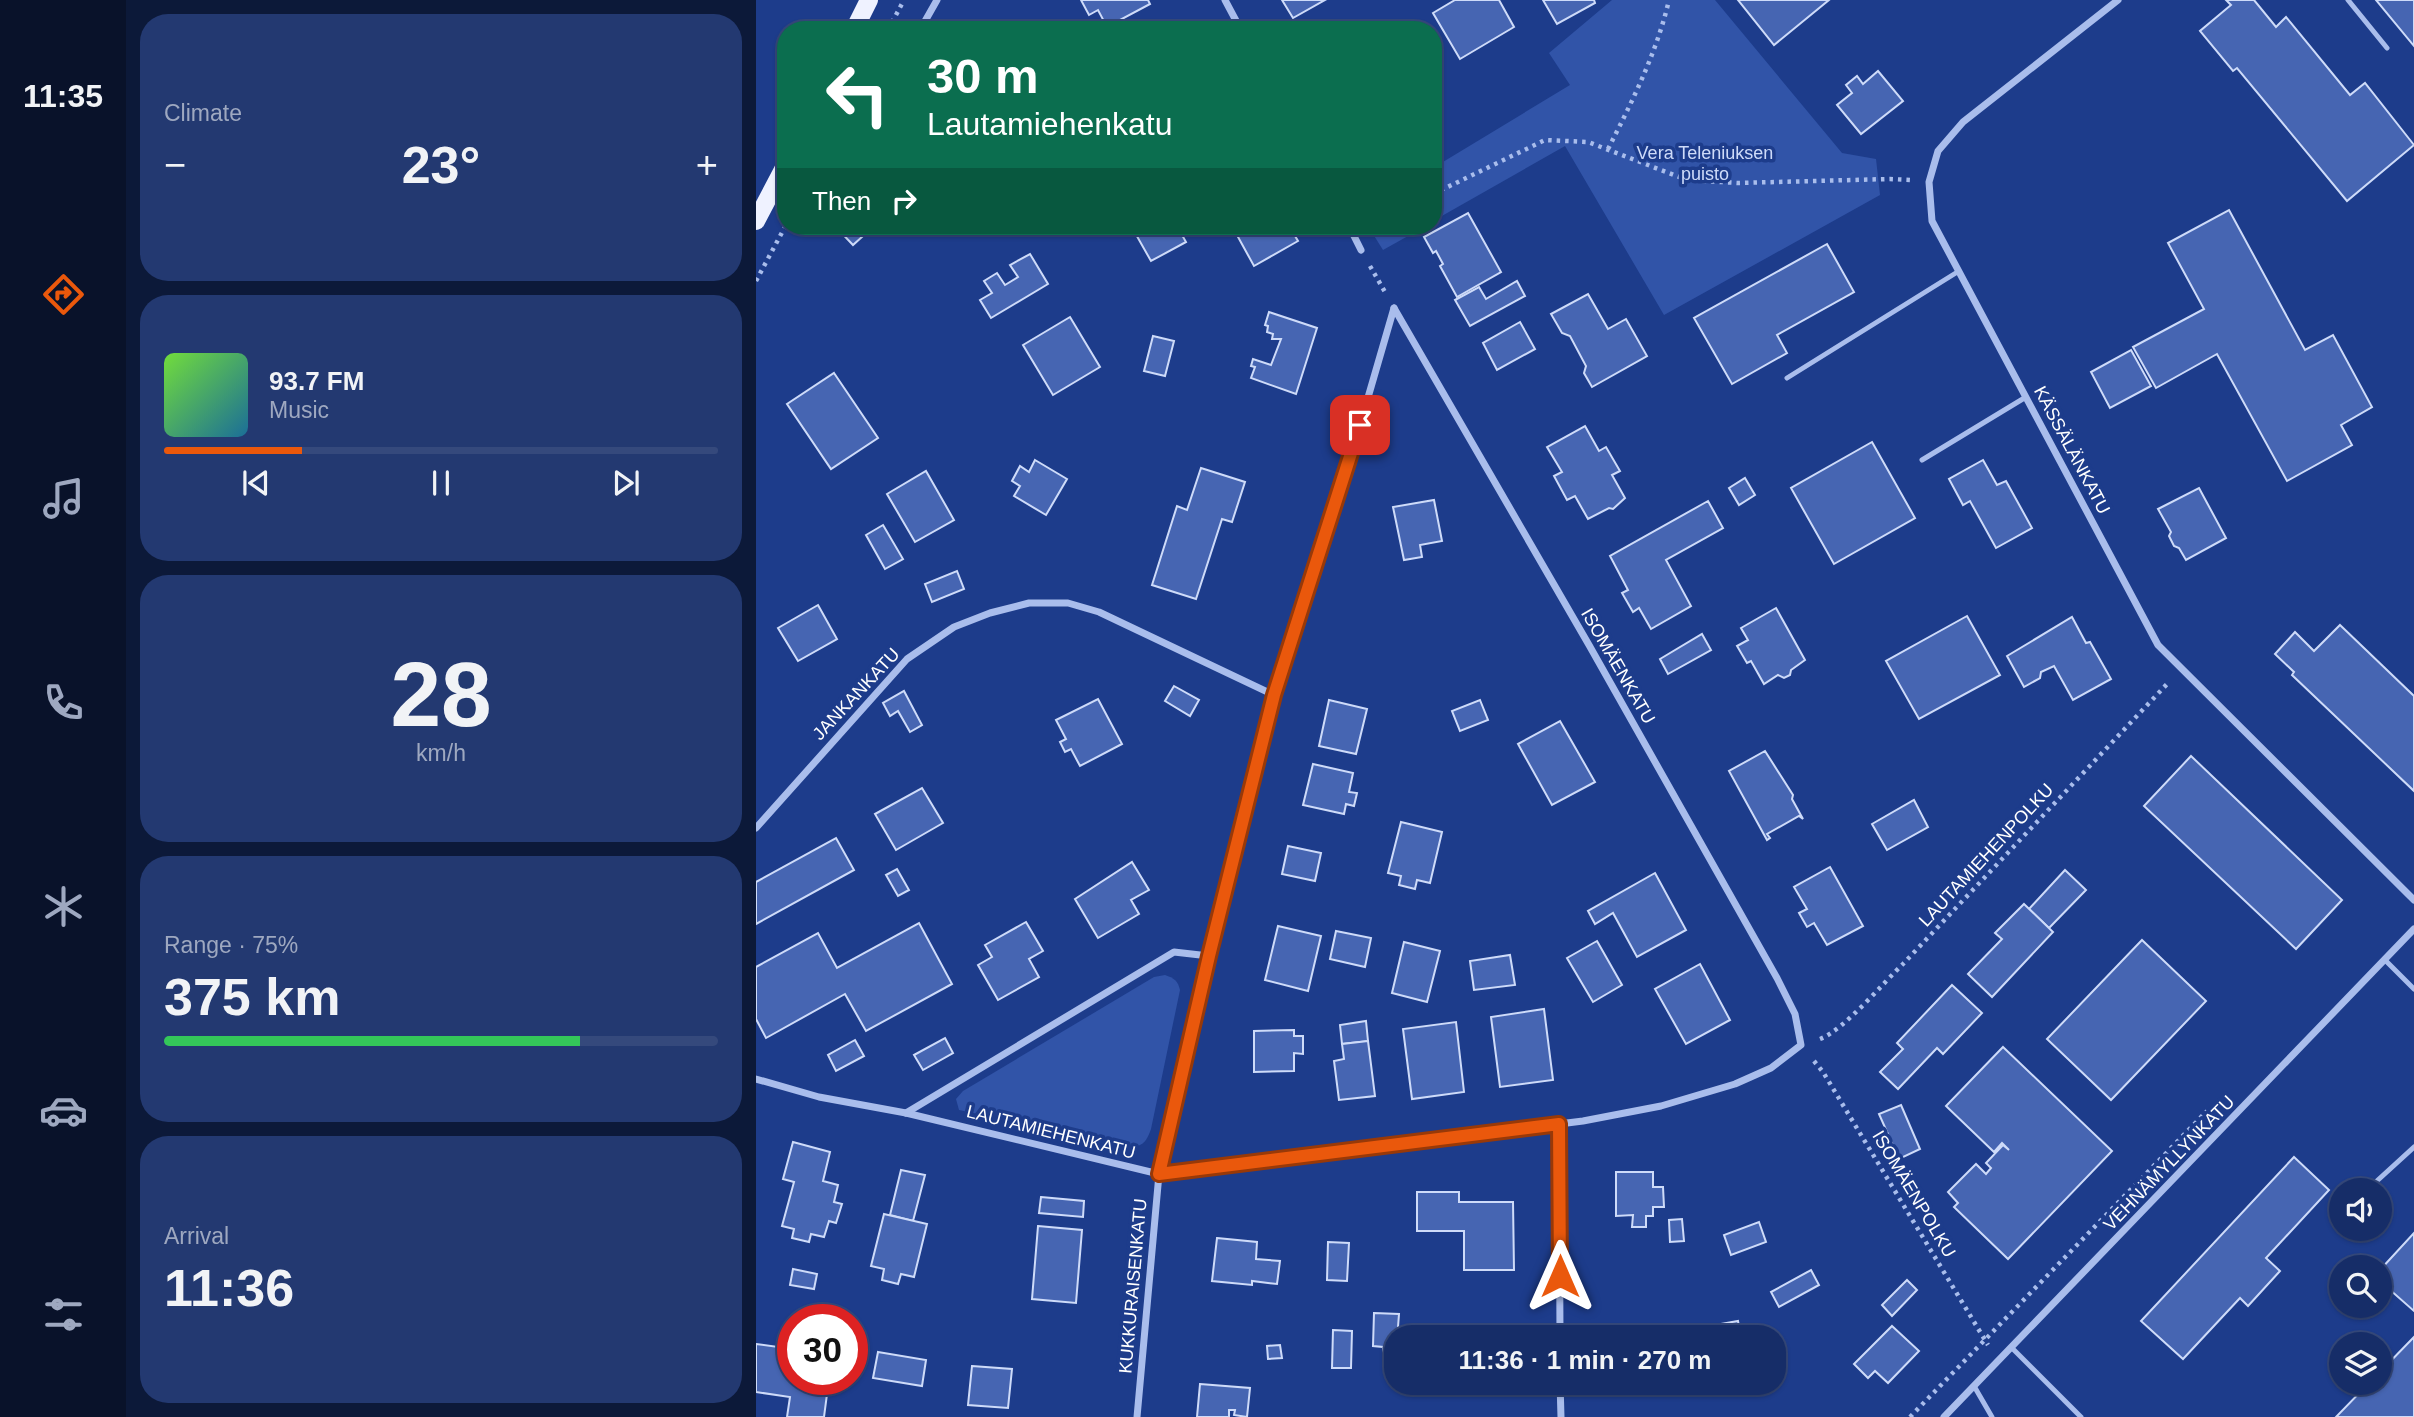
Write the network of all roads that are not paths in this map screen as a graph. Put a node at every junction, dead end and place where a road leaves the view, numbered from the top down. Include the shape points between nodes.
1 (869, 0) edge
2 (937, 0) edge
3 (1225, 0) edge
4 (2118, 0) edge
5 (2348, 0) edge
6 (858, 21) edge
7 (925, 21) edge
8 (1236, 21) edge
9 (2387, 48) dead end
10 (777, 181) edge
11 (756, 220) edge
12 (1354, 235) edge
13 (1361, 250) road end
14 (1959, 271) junction
15 (1394, 307) joint
16 (1787, 378) dead end
17 (2026, 397) junction
18 (1922, 460) dead end
19 (1274, 695) junction
20 (756, 828) edge
21 (2414, 900) edge
22 (2414, 929) edge
23 (1209, 956) junction
24 (2385, 960) junction
25 (2414, 989) edge
26 (1801, 1045) joint
27 (756, 1079) edge
28 (906, 1113) junction
29 (1559, 1124) junction
30 (2414, 1147) edge
31 (1159, 1174) junction
32 (2380, 1178) edge
33 (1560, 1325) edge
34 (2012, 1348) junction
35 (1974, 1386) junction
36 (1560, 1395) edge
37 (1137, 1417) edge
38 (1560, 1417) edge
39 (1944, 1417) edge
40 (1993, 1417) edge
41 (2081, 1417) edge

1 - 6 main road
2 - 7 street
3 - 8 street
4 - 14 street, KÄSSÄLÄNKATU via 1964,122 1938,151 1929,182 1932,221
5 - 9 lane
10 - 11 main road
12 - 13 street
14 - 16 lane
14 - 17 street, KÄSSÄLÄNKATU
15 - 19 street, KUKKURAISENKATU
15 - 26 street, ISOMÄENKATU via 1777,978 1795,1014
17 - 18 lane
17 - 21 street, KÄSSÄLÄNKATU via 2158,645
19 - 20 street, JANKANKATU via 1099,612 1068,603 1029,603 990,613 954,627 907,659
19 - 23 street, KUKKURAISENKATU
22 - 24 street, VEHNÄMYLLYNKATU
23 - 28 street, LAUTAMIEHENKATU via 1174,952
23 - 31 street, KUKKURAISENKATU
24 - 25 lane
24 - 34 street, VEHNÄMYLLYNKATU
26 - 29 street, LAUTAMIEHENKATU via 1770,1068 1735,1084 1661,1106
27 - 28 street, LAUTAMIEHENKATU
28 - 31 street, LAUTAMIEHENKATU
29 - 31 street, LAUTAMIEHENKATU
29 - 33 street
30 - 32 lane
31 - 37 street, KUKKURAISENKATU
34 - 35 street, VEHNÄMYLLYNKATU
34 - 41 lane
35 - 39 street, VEHNÄMYLLYNKATU
35 - 40 lane
36 - 38 street

